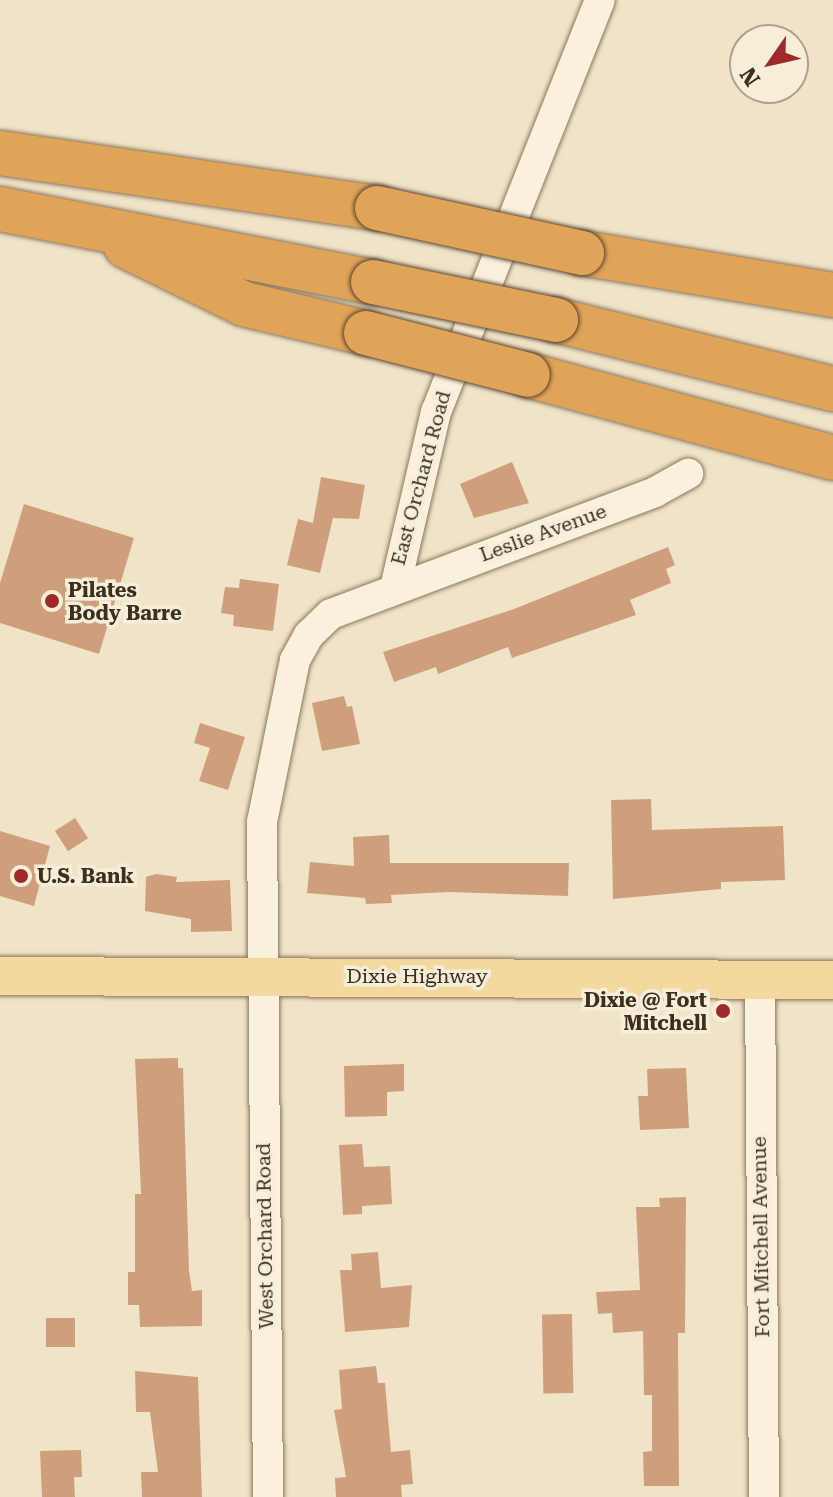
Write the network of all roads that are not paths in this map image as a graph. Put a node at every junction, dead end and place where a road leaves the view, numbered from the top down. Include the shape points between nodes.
1 (600, 0) edge
2 (0, 153) edge
3 (0, 209) edge
4 (80, 223) junction
5 (833, 272) edge
6 (761, 279) junction
7 (833, 295) edge
8 (833, 389) edge
9 (833, 458) edge
10 (688, 474) dead end
11 (395, 588) junction
12 (261, 975) junction
13 (0, 976) edge
14 (760, 978) junction
15 (833, 980) edge
16 (268, 1497) edge
17 (764, 1497) edge

1 - 11 street, East Orchard Road via 436,412
2 - 6 highway, bridge via 377,208 582,253
3 - 4 highway
4 - 8 highway, bridge via 556,320
4 - 9 highway, bridge via 244,304
5 - 6 highway
6 - 7 highway
10 - 11 street, Leslie Avenue via 655,492
11 - 12 street, East Orchard Road via 331,614 309,635 295,660 262,822
12 - 13 main road, Dixie Highway
12 - 14 main road, Dixie Highway
12 - 16 street, West Orchard Road
14 - 15 main road, Dixie Highway
14 - 17 street, Fort Mitchell Avenue

